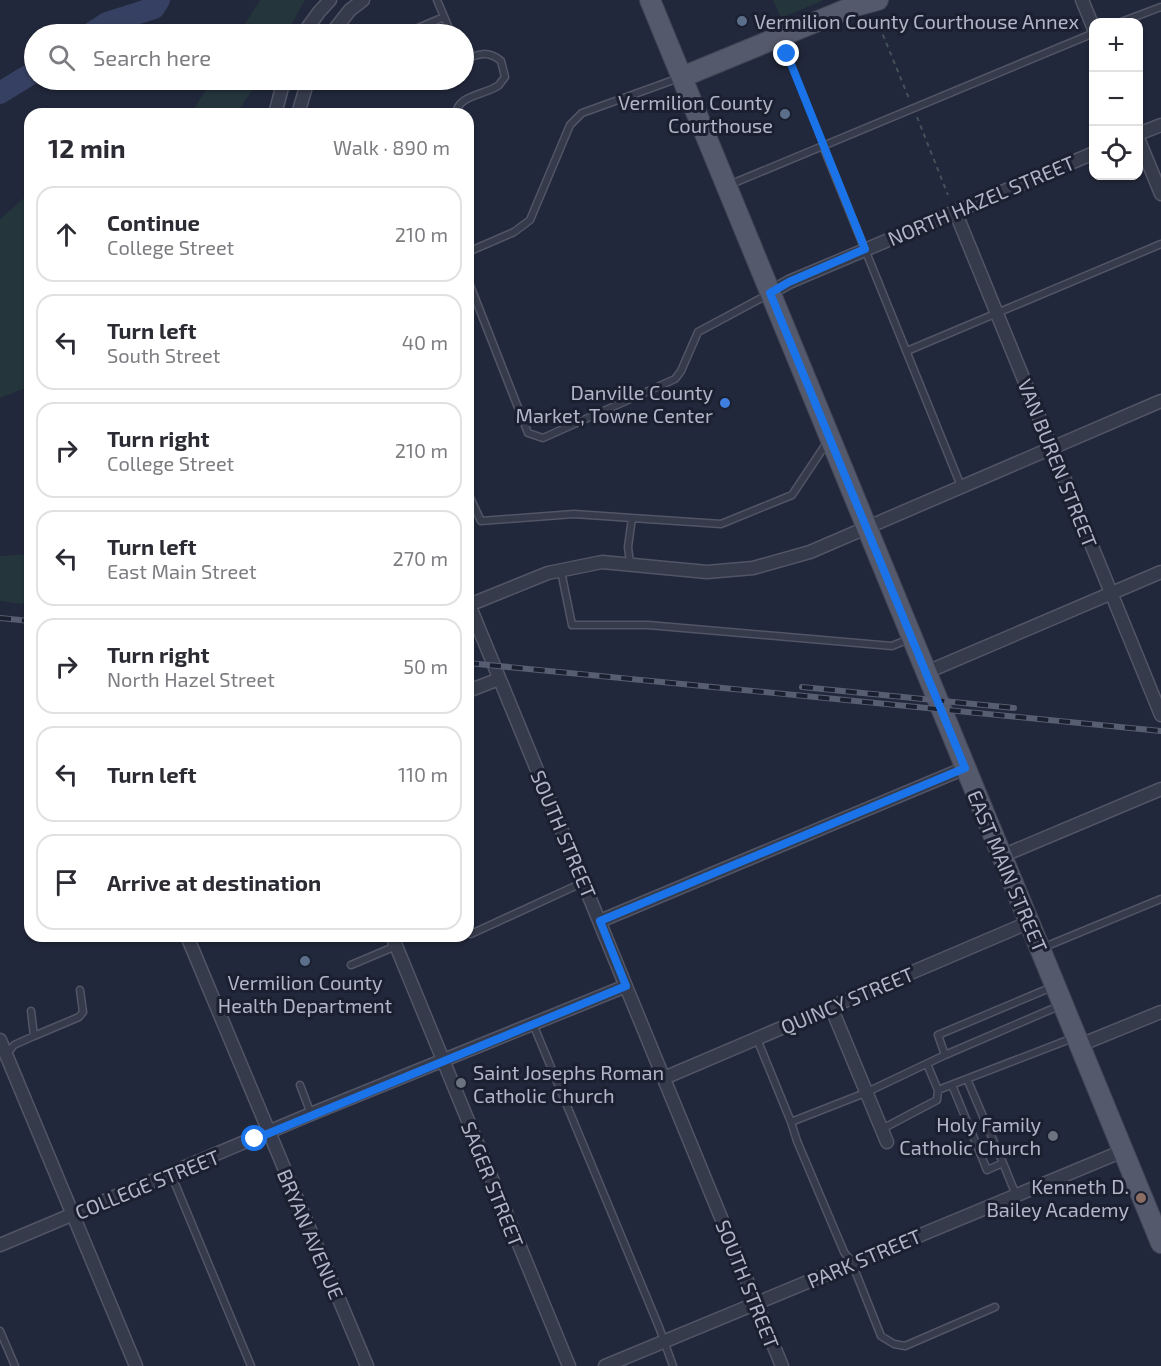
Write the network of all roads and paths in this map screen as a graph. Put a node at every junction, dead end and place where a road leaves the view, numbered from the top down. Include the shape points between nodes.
1 (330, 0) edge
2 (363, 0) edge
3 (437, 0) edge
4 (650, 0) edge
5 (878, 0) edge
6 (1082, 0) edge
7 (1161, 7) edge
8 (444, 17) junction
9 (1090, 18) edge
10 (1132, 18) edge
11 (310, 24) edge
12 (339, 24) edge
13 (428, 24) edge
14 (447, 24) edge
15 (1089, 35) edge
16 (787, 54) dead end
17 (474, 56) edge
18 (682, 77) junction
19 (281, 90) edge
20 (305, 90) edge
21 (277, 108) edge
22 (300, 108) edge
23 (457, 108) edge
24 (1161, 125) edge
25 (1143, 134) edge
26 (823, 146) junction
27 (1143, 147) edge
28 (1089, 155) edge
29 (1158, 180) edge
30 (727, 186) junction
31 (1161, 194) edge
32 (955, 211) junction
33 (1161, 244) edge
34 (474, 249) edge
35 (865, 249) junction
36 (770, 293) junction
37 (474, 295) edge
38 (997, 312) junction
39 (906, 351) junction
40 (1161, 401) edge
41 (830, 438) junction
42 (1053, 448) junction
43 (961, 486) junction
44 (474, 511) edge
45 (632, 518) junction
46 (867, 526) junction
47 (630, 563) junction
48 (561, 570) junction
49 (1161, 572) edge
50 (1110, 593) junction
51 (474, 601) edge
52 (474, 616) edge
53 (912, 637) junction
54 (927, 672) junction
55 (499, 678) junction
56 (474, 688) edge
57 (1161, 715) edge
58 (965, 768) junction
59 (1161, 789) edge
60 (1002, 856) junction
61 (584, 882) junction
62 (1161, 899) edge
63 (600, 921) junction
64 (1030, 922) junction
65 (474, 933) edge
66 (189, 942) edge
67 (392, 942) edge
68 (394, 942) edge
69 (1040, 948) junction
70 (351, 965) dead end
71 (626, 986) junction
72 (1055, 986) junction
73 (80, 990) dead end
74 (1063, 1004) junction
75 (831, 1008) junction
76 (31, 1011) dead end
77 (1161, 1012) edge
78 (533, 1024) junction
79 (34, 1036) junction
80 (757, 1039) junction
81 (0, 1040) edge
82 (1078, 1041) junction
83 (945, 1055) junction
84 (3, 1057) edge
85 (442, 1061) junction
86 (927, 1064) junction
87 (664, 1078) junction
88 (967, 1079) junction
89 (300, 1085) dead end
90 (952, 1085) junction
91 (938, 1090) junction
92 (865, 1093) junction
93 (311, 1114) junction
94 (791, 1122) junction
95 (881, 1130) junction
96 (269, 1133) junction
97 (886, 1142) dead end
98 (1123, 1150) junction
99 (1002, 1163) junction
100 (171, 1174) junction
101 (1016, 1195) junction
102 (73, 1214) junction
103 (1161, 1243) edge
104 (0, 1245) edge
105 (852, 1263) junction
106 (756, 1304) junction
107 (995, 1307) dead end
108 (0, 1331) edge
109 (663, 1342) junction
110 (15, 1366) edge
111 (136, 1366) edge
112 (251, 1366) edge
113 (367, 1366) edge
114 (568, 1366) edge
115 (605, 1366) edge
116 (673, 1366) edge
117 (782, 1366) edge

1 - 11 street
2 - 12 street
3 - 8 lane
4 - 18 main road, EAST MAIN STREET
5 - 18 main road
6 - 9 street
7 - 10 lane
8 - 13 lane
8 - 14 lane
15 - 26 lane
16 - 26 path
17 - 23 lane via 489,53 501,61 505,77 499,85 461,102
18 - 30 main road, EAST MAIN STREET
18 - 34 lane via 582,113 570,125 530,219 514,232
19 - 21 street
20 - 22 street
24 - 25 street
26 - 30 lane
26 - 35 lane
27 - 29 street
28 - 32 street, NORTH HAZEL STREET
29 - 31 street
30 - 36 main road, EAST MAIN STREET
32 - 35 street, NORTH HAZEL STREET
32 - 38 street, VAN BUREN STREET
33 - 38 lane
35 - 36 street, NORTH HAZEL STREET
35 - 39 lane
36 - 37 lane via 698,332 675,379 543,438 528,433
36 - 41 main road, EAST MAIN STREET
38 - 39 lane
38 - 42 street, VAN BUREN STREET
39 - 43 lane
40 - 42 street
41 - 45 lane via 792,495 721,524
41 - 46 main road, EAST MAIN STREET
42 - 43 street
42 - 50 street, VAN BUREN STREET
43 - 46 street
44 - 45 lane via 481,521 574,514
45 - 47 lane
46 - 47 street via 810,552 753,568 707,572
46 - 53 main road, EAST MAIN STREET
47 - 48 street via 602,562
48 - 51 street
48 - 53 lane via 572,625 648,625 892,646
49 - 50 street
50 - 54 street
50 - 57 street, VAN BUREN STREET
52 - 55 street, SOUTH STREET
53 - 54 main road, EAST MAIN STREET
54 - 58 main road, EAST MAIN STREET
55 - 56 street
55 - 61 street, SOUTH STREET
58 - 60 main road, EAST MAIN STREET
58 - 63 street
59 - 60 street
60 - 64 main road, EAST MAIN STREET
61 - 63 street, SOUTH STREET
61 - 65 lane
62 - 69 lane
63 - 71 street, SOUTH STREET
64 - 69 main road, EAST MAIN STREET
64 - 75 street, QUINCY STREET
66 - 96 street, BRYAN AVENUE
67 - 70 lane
68 - 85 street, SAGER STREET
69 - 72 main road, EAST MAIN STREET
71 - 78 street, COLLEGE STREET
71 - 87 street, SOUTH STREET
72 - 74 main road, EAST MAIN STREET
72 - 83 lane via 938,1035
73 - 79 lane via 83,1012 79,1017
74 - 82 main road, EAST MAIN STREET
74 - 83 lane
75 - 80 street, QUINCY STREET
75 - 92 street
76 - 79 lane
77 - 82 street
78 - 85 street, COLLEGE STREET
78 - 109 lane
79 - 84 lane via 14,1045
80 - 87 street, QUINCY STREET
80 - 94 lane
81 - 84 street
82 - 88 lane
82 - 98 main road, EAST MAIN STREET
83 - 86 lane
84 - 102 street
85 - 93 street, COLLEGE STREET
85 - 114 street, SAGER STREET
86 - 91 lane
86 - 92 lane
87 - 106 street, SOUTH STREET
88 - 90 lane
88 - 99 lane
89 - 93 lane
90 - 91 lane
90 - 99 lane via 987,1170
91 - 95 lane via 937,1100
92 - 94 lane
92 - 95 street
93 - 96 street, COLLEGE STREET
94 - 105 lane
95 - 97 street
96 - 100 street, COLLEGE STREET
96 - 113 street, BRYAN AVENUE
98 - 101 street, PARK STREET
98 - 103 main road, EAST MAIN STREET
99 - 101 lane
100 - 102 street, COLLEGE STREET
100 - 112 lane
101 - 105 street, PARK STREET
102 - 104 street, COLLEGE STREET
102 - 111 street
105 - 106 street, PARK STREET
105 - 107 lane via 881,1336 894,1344 905,1346
106 - 109 street, PARK STREET
106 - 117 street, SOUTH STREET
108 - 110 lane
109 - 115 street, PARK STREET
109 - 116 lane

